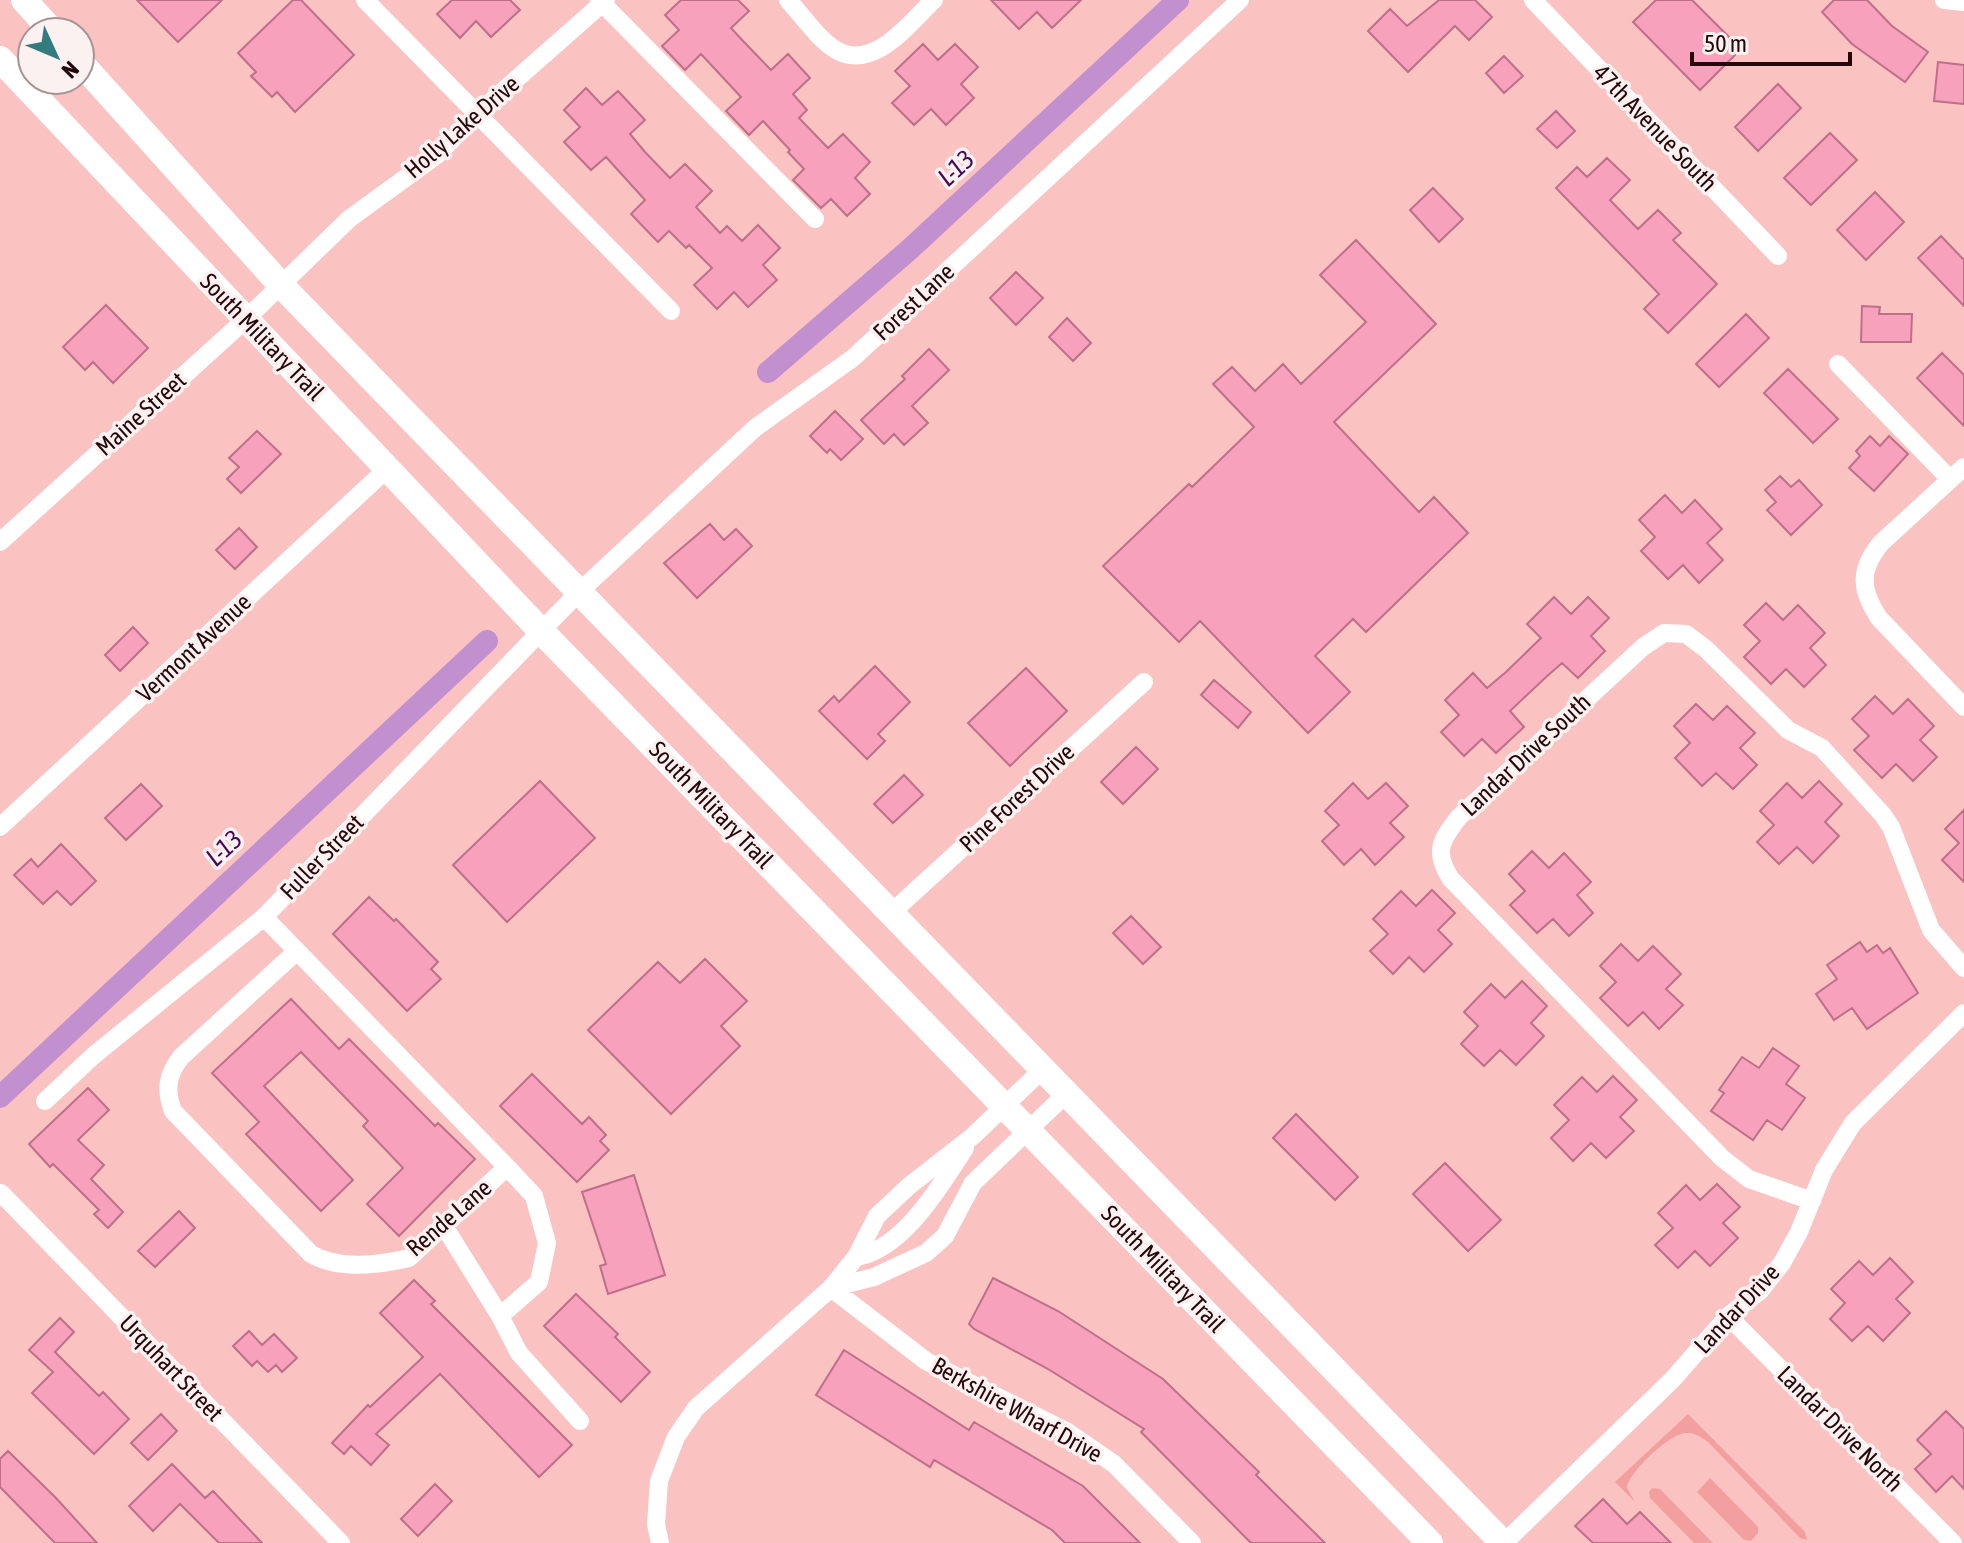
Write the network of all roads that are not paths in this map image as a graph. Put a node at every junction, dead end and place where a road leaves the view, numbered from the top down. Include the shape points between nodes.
1 (24, 0) edge
2 (365, 0) edge
3 (788, 0) edge
4 (934, 0) edge
5 (1240, 0) edge
6 (1533, 0) edge
7 (1944, 0) edge
8 (603, 1) edge
9 (1964, 2) edge
10 (38, 16) edge
11 (0, 59) edge
12 (96, 80) edge
13 (477, 114) junction
14 (815, 219) dead end
15 (1778, 256) dead end
16 (280, 284) junction
17 (671, 311) dead end
18 (245, 320) junction
19 (1838, 364) dead end
20 (388, 468) junction
21 (1957, 473) edge
22 (0, 542) edge
23 (579, 592) junction
24 (541, 631) junction
25 (1144, 682) dead end
26 (1964, 707) edge
27 (0, 827) edge
28 (890, 914) junction
29 (264, 917) junction
30 (297, 951) junction
31 (1964, 968) edge
32 (1964, 1013) edge
33 (1042, 1070) junction
34 (1066, 1094) junction
35 (45, 1101) dead end
36 (1004, 1105) junction
37 (1027, 1130) junction
38 (973, 1136) junction
39 (507, 1167) junction
40 (1, 1193) edge
41 (1812, 1201) junction
42 (444, 1226) junction
43 (888, 1241) junction
44 (856, 1257) junction
45 (896, 1267) junction
46 (831, 1288) junction
47 (500, 1316) junction
48 (1728, 1316) junction
49 (580, 1421) dead end
50 (341, 1543) edge
51 (660, 1543) edge
52 (1192, 1543) edge
53 (1430, 1543) edge
54 (1504, 1543) edge
55 (1953, 1543) edge

1 - 10 main road
2 - 13 street
3 - 4 street via 837,50 865,55 879,50
5 - 23 street, Forest Lane via 853,358 755,428
6 - 15 street, 47th Avenue South
7 - 9 street
8 - 13 street, Holly Lake Drive
8 - 14 street
11 - 18 main road, South Military Trail
12 - 16 main road, South Military Trail
13 - 16 street, Holly Lake Drive via 437,155 349,219
13 - 17 street
16 - 18 street, Maine Street
16 - 23 main road, South Military Trail
18 - 20 main road, South Military Trail
18 - 22 street, Maine Street
19 - 21 street
20 - 24 main road, South Military Trail
20 - 27 street, Vermont Avenue
21 - 26 street via 1871,555 1864,586 1879,618
23 - 24 street, Fuller Street
23 - 28 main road, South Military Trail
24 - 29 street, Fuller Street
24 - 36 main road, South Military Trail
25 - 28 street, Pine Forest Drive
28 - 33 main road, South Military Trail
29 - 30 street, Rende Lane
29 - 35 street, Fuller Street
30 - 39 street, Rende Lane
30 - 42 street, Rende Lane via 181,1057 168,1083 173,1111 300,1244 324,1262 409,1258
31 - 41 street, Landar Drive South via 1931,930 1891,827 1873,803 1822,748 1788,730 1686,634 1664,633 1643,647 1443,836 1440,851 1451,879 1722,1158 1749,1179
32 - 41 street, Landar Drive via 1853,1123
33 - 34 main road, South Military Trail
33 - 36 street
34 - 37 street
34 - 54 main road, South Military Trail
36 - 37 main road, South Military Trail
36 - 38 street
37 - 45 street via 973,1183 945,1236 926,1253
37 - 53 main road, South Military Trail
38 - 43 street via 933,1196
38 - 44 street via 877,1216
39 - 42 street, Rende Lane
39 - 47 street via 534,1196 547,1243 539,1282
40 - 50 street, Urquhart Street
41 - 48 street, Landar Drive via 1782,1263 1760,1291
42 - 47 street
43 - 44 street via 872,1254
43 - 45 street
44 - 46 street
45 - 46 street
46 - 51 street via 696,1408 676,1437 659,1481
46 - 52 street, Berkshire Wharf Drive via 926,1361 1066,1431 1114,1464
47 - 49 street via 519,1353
48 - 54 street, Landar Drive via 1673,1379
48 - 55 street, Landar Drive North

